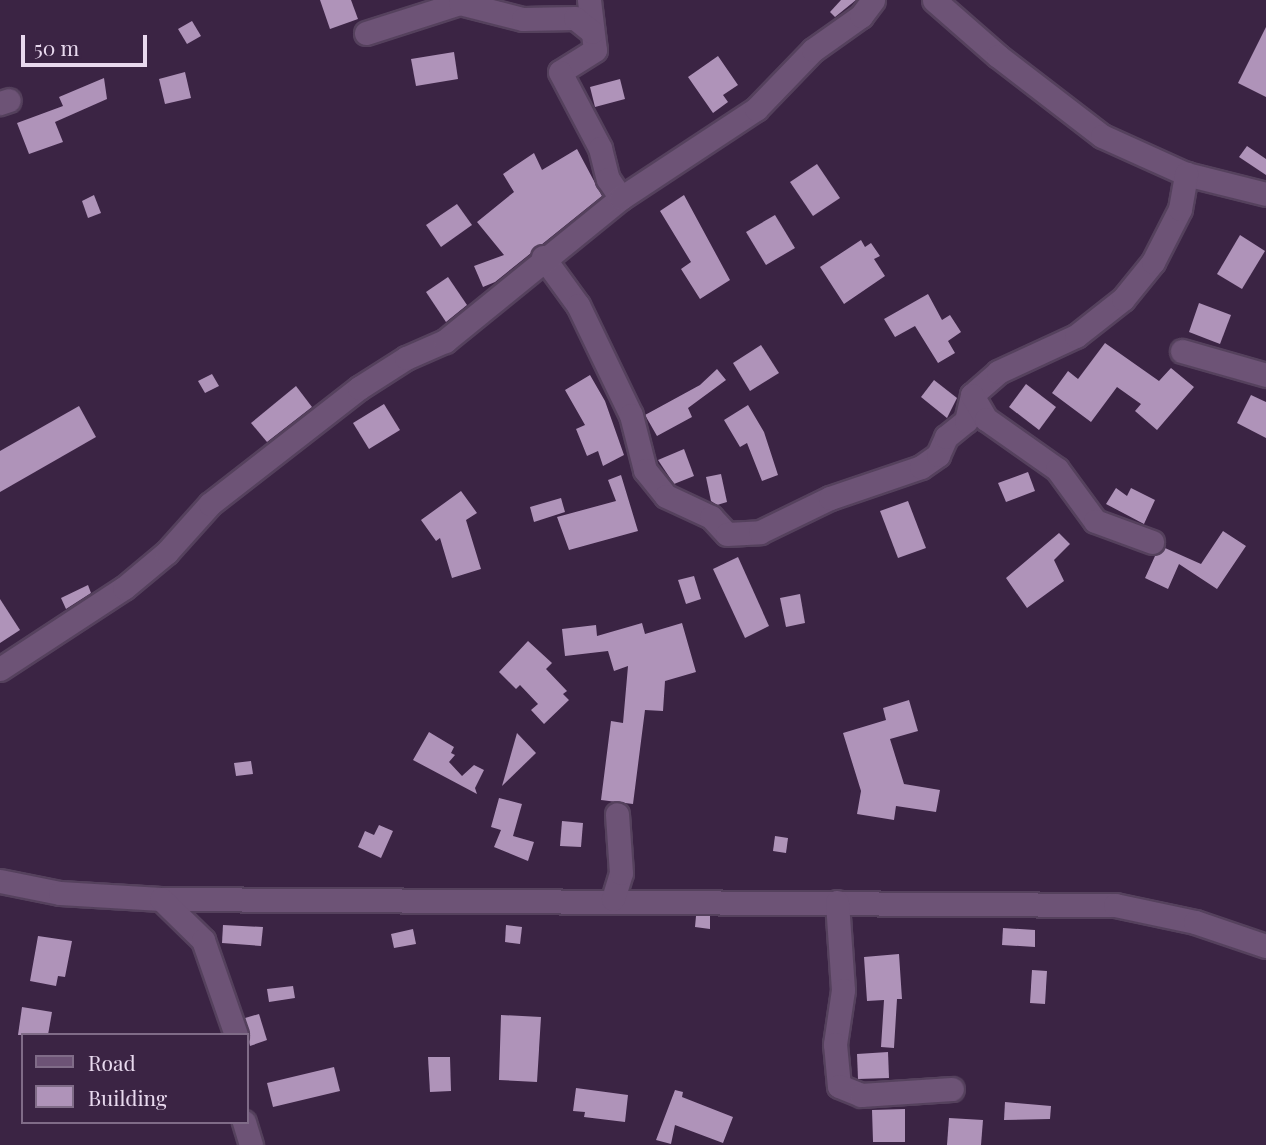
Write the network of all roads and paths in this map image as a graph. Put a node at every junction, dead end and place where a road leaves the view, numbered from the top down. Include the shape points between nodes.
1 (589, 0) edge
2 (873, 0) edge
3 (934, 0) edge
4 (592, 32) junction
5 (366, 33) dead end
6 (1186, 174) junction
7 (1266, 194) edge
8 (621, 198) junction
9 (543, 257) junction
10 (1182, 351) dead end
11 (1266, 375) edge
12 (972, 395) junction
13 (1152, 542) dead end
14 (0, 669) edge
15 (617, 814) dead end
16 (0, 881) edge
17 (161, 899) junction
18 (613, 899) junction
19 (837, 902) junction
20 (1266, 946) edge
21 (235, 1033) edge
22 (952, 1089) dead end
23 (245, 1124) edge
24 (251, 1145) edge

1 - 4 street
2 - 8 street via 861,16 813,50 756,109
3 - 6 street via 1102,136
4 - 5 street via 575,18 523,19 460,3
4 - 8 street via 595,50 560,72
6 - 7 street
6 - 12 street via 1180,209 1153,262 1123,299 1076,336 998,372
8 - 9 street
9 - 12 street via 578,305 631,415 645,470 666,496 711,517 726,534 760,532 830,498 921,467 939,455 946,437 966,421
9 - 14 street via 445,341 377,376 278,449 210,504 167,552 124,589
10 - 11 street
12 - 13 street via 986,419 1057,468 1095,521
15 - 18 street via 621,873
16 - 17 street via 60,893
17 - 18 street
17 - 21 street via 203,940
18 - 19 street
19 - 20 street via 1115,905 1195,922
19 - 22 street via 843,990 835,1056 839,1086 861,1095
23 - 24 street

